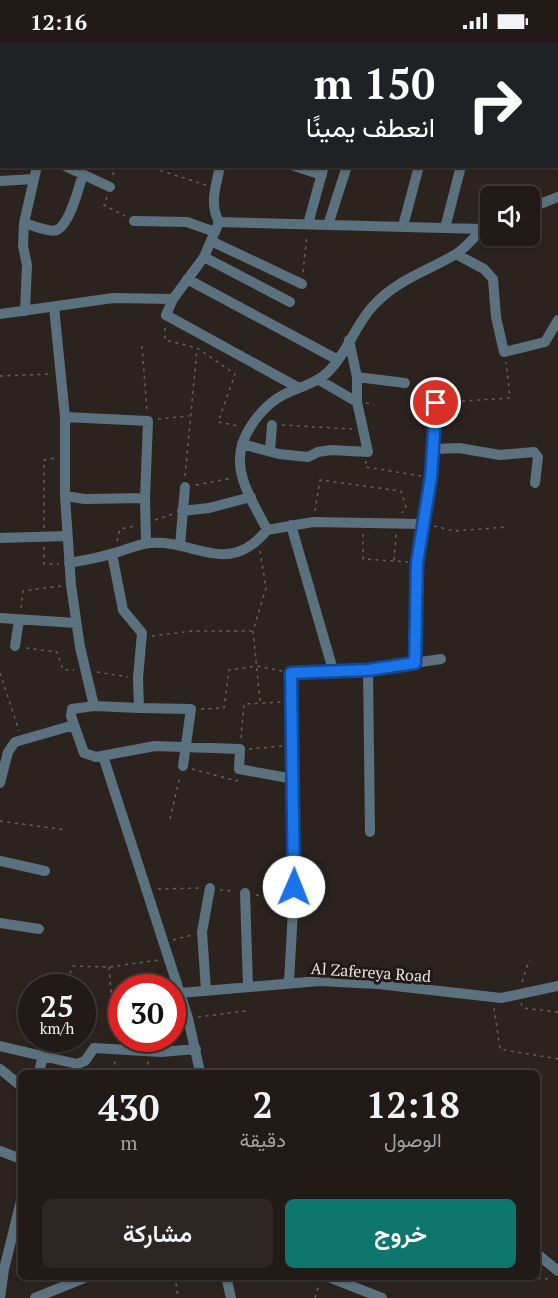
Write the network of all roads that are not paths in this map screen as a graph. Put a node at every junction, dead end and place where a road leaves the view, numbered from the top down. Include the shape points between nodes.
1 (37, 168) edge
2 (70, 168) edge
3 (216, 168) edge
4 (306, 168) edge
5 (346, 168) edge
6 (418, 168) edge
7 (460, 168) edge
8 (323, 171) edge
9 (83, 174) junction
10 (34, 179) junction
11 (0, 181) edge
12 (110, 187) road end
13 (558, 197) edge
14 (540, 204) edge
15 (134, 220) road end
16 (24, 223) junction
17 (308, 224) junction
18 (328, 225) junction
19 (403, 226) junction
20 (480, 227) edge
21 (445, 228) junction
22 (215, 232) junction
23 (480, 232) edge
24 (456, 254) junction
25 (204, 257) junction
26 (187, 279) junction
27 (302, 284) road end
28 (173, 299) junction
29 (290, 302) dead end
30 (54, 307) junction
31 (25, 311) junction
32 (0, 314) edge
33 (558, 320) edge
34 (349, 340) junction
35 (338, 360) junction
36 (357, 377) junction
37 (319, 380) junction
38 (405, 383) dead end
39 (299, 388) junction
40 (357, 402) junction
41 (436, 403) road end
42 (65, 417) junction
43 (272, 425) road end
44 (242, 444) junction
45 (432, 449) junction
46 (270, 451) junction
47 (535, 483) dead end
48 (185, 487) road end
49 (65, 496) junction
50 (251, 497) junction
51 (145, 498) junction
52 (182, 511) junction
53 (424, 524) junction
54 (291, 525) junction
55 (267, 530) junction
56 (67, 536) junction
57 (0, 538) edge
58 (146, 543) junction
59 (180, 546) junction
60 (112, 554) junction
61 (69, 563) junction
62 (0, 618) edge
63 (20, 620) junction
64 (76, 623) junction
65 (15, 646) road end
66 (441, 659) dead end
67 (415, 663) junction
68 (333, 670) junction
69 (368, 670) junction
70 (94, 706) junction
71 (139, 708) junction
72 (74, 725) junction
73 (186, 747) junction
74 (4, 752) edge
75 (103, 756) junction
76 (183, 766) road end
77 (294, 779) junction
78 (0, 783) edge
79 (370, 832) dead end
80 (0, 861) edge
81 (45, 871) dead end
82 (210, 888) road end
83 (245, 893) road end
84 (0, 923) edge
85 (39, 929) dead end
86 (174, 974) edge
87 (289, 982) junction
88 (248, 986) junction
89 (558, 986) edge
90 (206, 990) junction
91 (186, 992) edge
92 (186, 1012) edge
93 (0, 1046) edge
94 (196, 1049) junction
95 (43, 1056) junction
96 (80, 1068) edge
97 (40, 1070) edge
98 (200, 1070) edge
99 (2, 1071) edge
100 (18, 1084) edge
101 (0, 1086) edge
102 (0, 1151) edge
103 (18, 1158) edge
104 (18, 1213) edge
105 (540, 1256) edge
106 (558, 1271) edge
107 (80, 1280) edge
108 (227, 1280) edge
109 (335, 1280) edge
110 (0, 1298) edge
111 (37, 1298) edge
112 (231, 1298) edge
113 (382, 1298) edge

1 - 10 street
2 - 9 street
3 - 22 street
4 - 8 street
5 - 18 street
6 - 19 street
7 - 21 street
8 - 17 street
9 - 12 street
9 - 16 street via 69,214 57,230
10 - 11 street
10 - 16 street
13 - 14 street
15 - 22 street via 187,222
16 - 31 street
17 - 18 street
17 - 22 street
18 - 19 street
19 - 21 street
20 - 21 street
22 - 25 street
22 - 27 street
23 - 24 street
24 - 33 street via 484,269 493,279 504,352 545,342
24 - 34 street via 387,292
25 - 26 street
25 - 29 street
26 - 28 street
26 - 35 street
28 - 30 street via 113,298
28 - 39 street via 166,315
30 - 31 street
30 - 42 street
31 - 32 street
34 - 35 street
34 - 36 street
35 - 37 street
36 - 38 street
36 - 40 street
37 - 39 street
37 - 40 street
39 - 44 street via 270,403
40 - 46 street via 368,452 331,450 308,457
41 - 45 street
42 - 49 street
42 - 51 street via 148,421
43 - 46 street
44 - 46 street
44 - 50 street via 241,477
45 - 47 street via 459,448 500,455 534,452 538,457
45 - 53 street
48 - 52 street
49 - 51 street
49 - 56 street
50 - 52 street
50 - 55 street
51 - 58 street
52 - 59 street
53 - 54 street
53 - 67 street via 417,563
54 - 55 street
54 - 68 street
55 - 59 street via 259,540 220,555
56 - 57 street
56 - 61 street
58 - 59 street
58 - 60 street
60 - 61 street
60 - 71 street via 123,610 142,637
61 - 64 street
62 - 63 street
63 - 64 street
63 - 65 street
64 - 70 street
66 - 67 street
67 - 69 street
68 - 69 street
68 - 77 street via 291,673
69 - 79 street
70 - 71 street
70 - 72 street via 72,709
71 - 73 street via 191,709
72 - 74 street via 21,739
72 - 75 street via 84,753
73 - 75 street via 155,746
73 - 76 street
73 - 77 street via 240,749 239,769
74 - 78 street
75 - 86 street
77 - 87 street
80 - 81 street
82 - 90 street via 202,932
83 - 88 street
84 - 85 street
87 - 88 street, Al Zafereya Road
87 - 89 street, Al Zafereya Road via 378,984 492,997 517,996
88 - 90 street, Al Zafereya Road
90 - 91 street, Al Zafereya Road
92 - 94 street
93 - 95 street
94 - 96 street via 161,1052 94,1048
94 - 98 street
95 - 96 street
95 - 97 street
99 - 100 street
99 - 101 street
102 - 103 street
104 - 110 street
105 - 106 street
107 - 111 street
108 - 112 street
109 - 113 street

